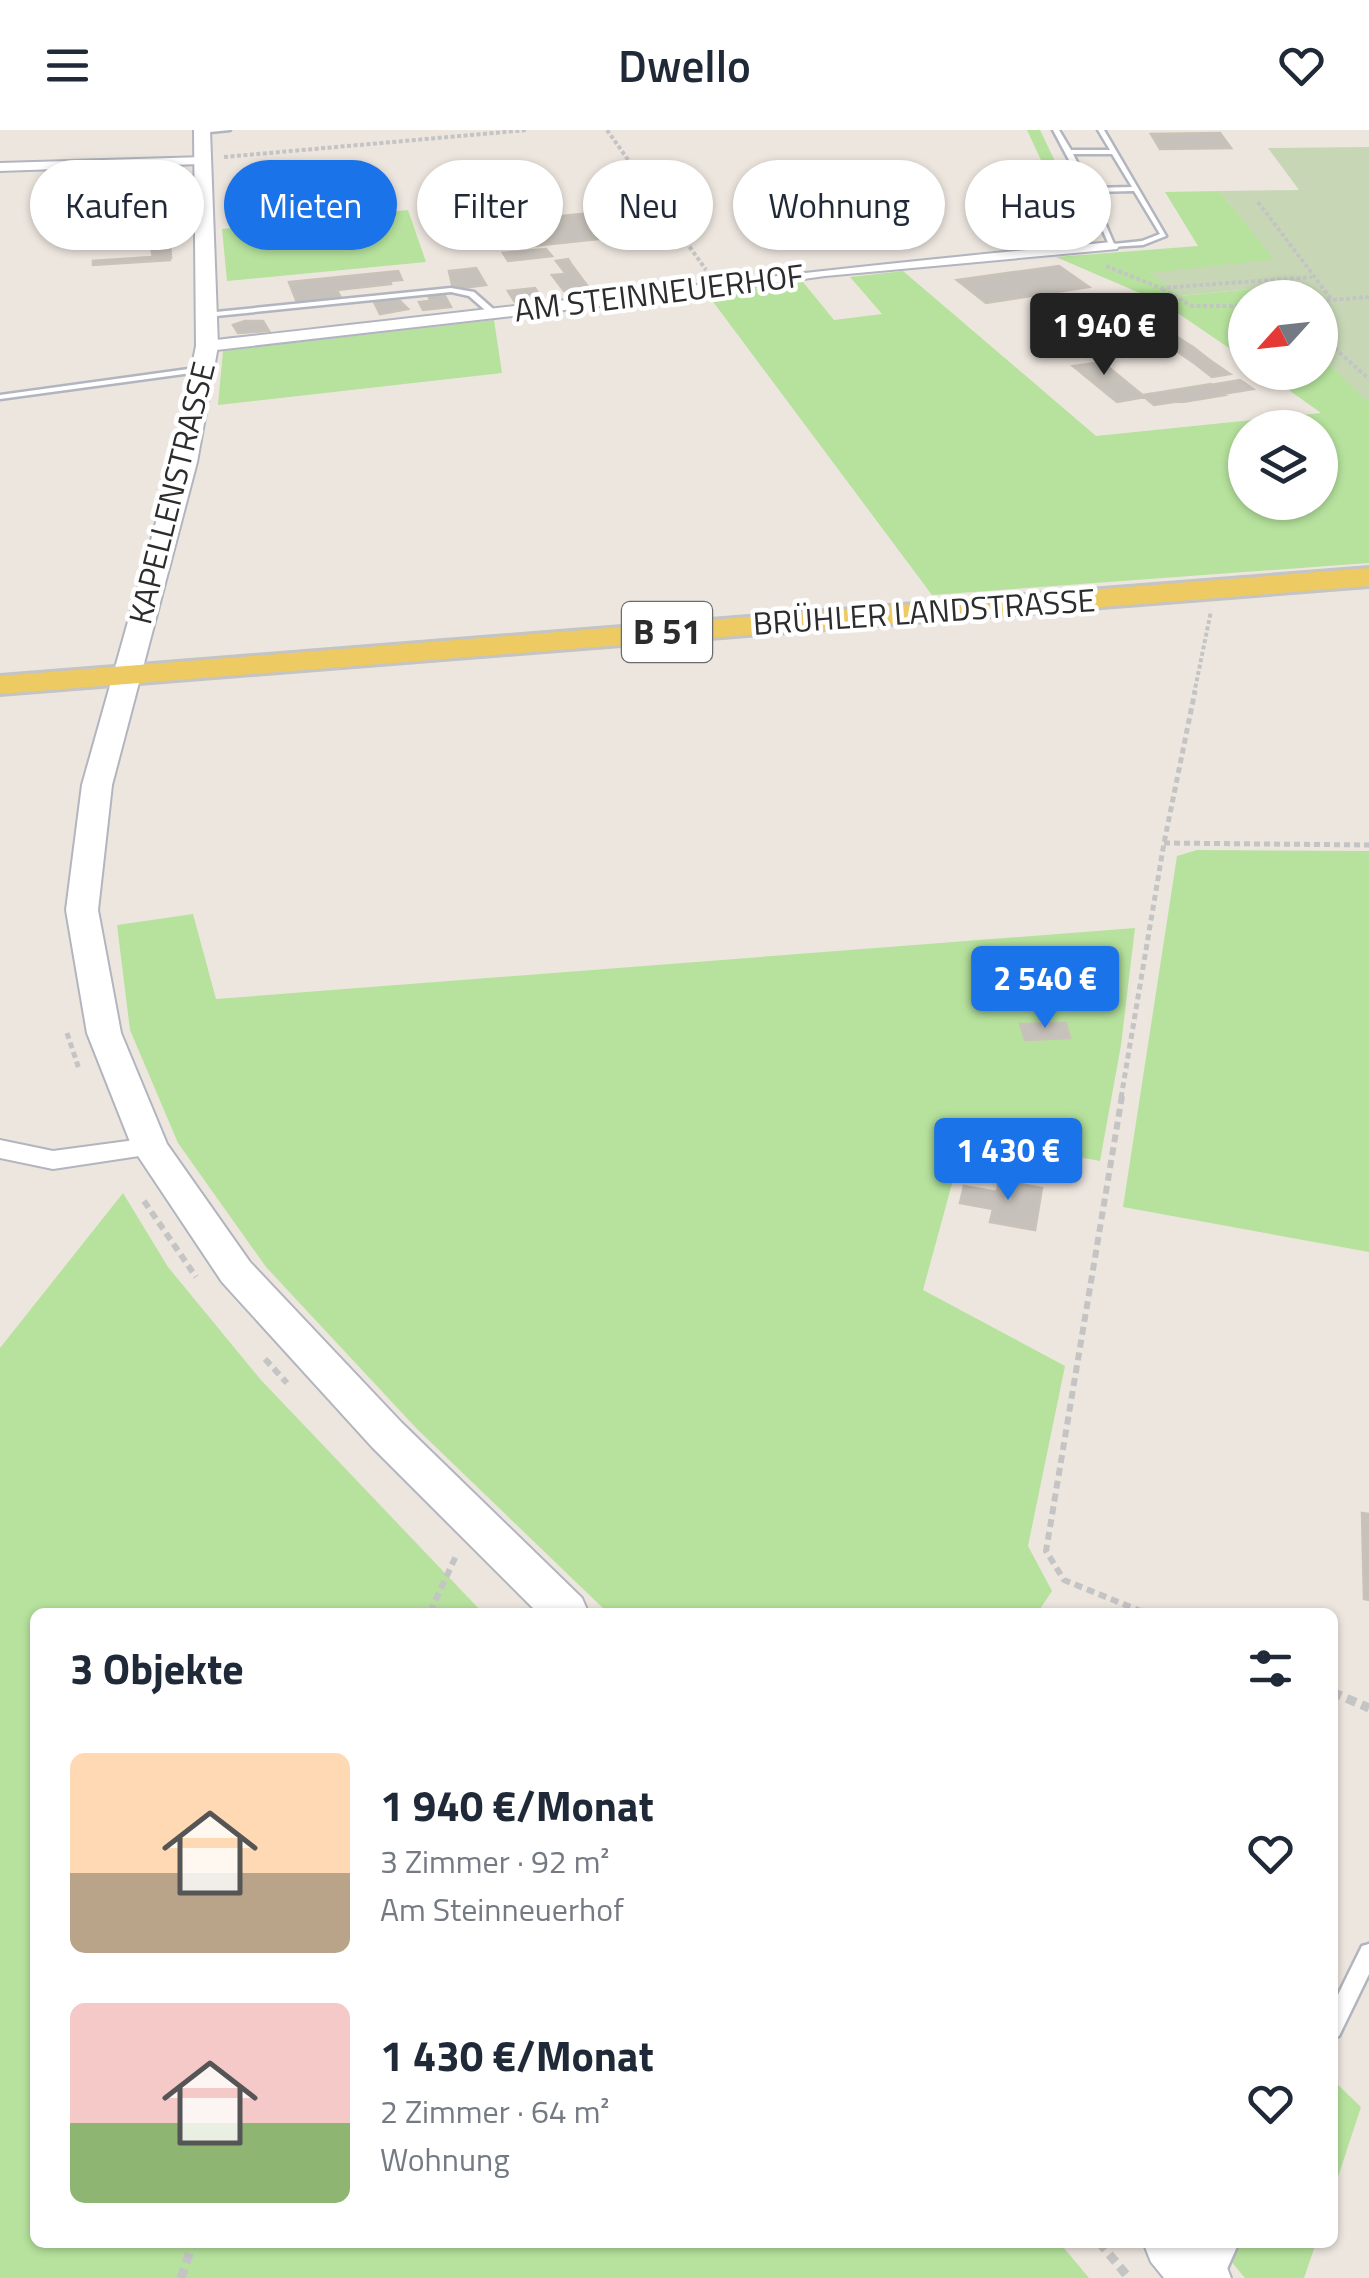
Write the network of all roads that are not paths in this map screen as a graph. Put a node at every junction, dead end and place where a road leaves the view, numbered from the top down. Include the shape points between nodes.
1 (227, 130) edge
2 (1056, 130) edge
3 (1101, 130) edge
4 (202, 131) edge
5 (1068, 152) junction
6 (1114, 152) junction
7 (200, 160) edge
8 (1072, 160) edge
9 (30, 166) edge
10 (0, 167) edge
11 (1135, 189) junction
12 (1111, 190) edge
13 (1112, 246) joint
14 (204, 250) edge
15 (206, 314) junction
16 (494, 314) junction
17 (205, 358) junction
18 (0, 397) edge
19 (1369, 577) edge
20 (128, 674) junction
21 (0, 685) edge
22 (150, 1147) junction
23 (0, 1149) edge
24 (562, 1608) edge
25 (1369, 1953) edge
26 (1338, 2016) edge
27 (1176, 2248) edge
28 (1226, 2248) edge
29 (1202, 2278) edge
30 (1212, 2278) edge

1 - 4 lane
2 - 5 lane
3 - 6 lane
4 - 7 main road, KAPELLENSTRASSE
5 - 6 lane
5 - 8 lane
6 - 11 lane
9 - 10 street
11 - 12 lane
11 - 13 lane via 1164,236
13 - 16 street, AM STEINNEUERHOF via 843,270
14 - 15 main road, KAPELLENSTRASSE
15 - 16 lane via 451,290 471,294
15 - 17 main road, KAPELLENSTRASSE
16 - 17 street, AM STEINNEUERHOF
17 - 18 lane
17 - 20 main road, KAPELLENSTRASSE
19 - 20 main road, BRÜHLER LANDSTRASSE / B 51
20 - 21 main road, BRÜHLER LANDSTRASSE / B 51
20 - 22 main road, KAPELLENSTRASSE via 96,785 82,910 104,1033
22 - 23 street via 53,1160
22 - 24 main road, KAPELLENSTRASSE via 236,1272 387,1435
25 - 26 lane
27 - 29 main road
28 - 30 lane

